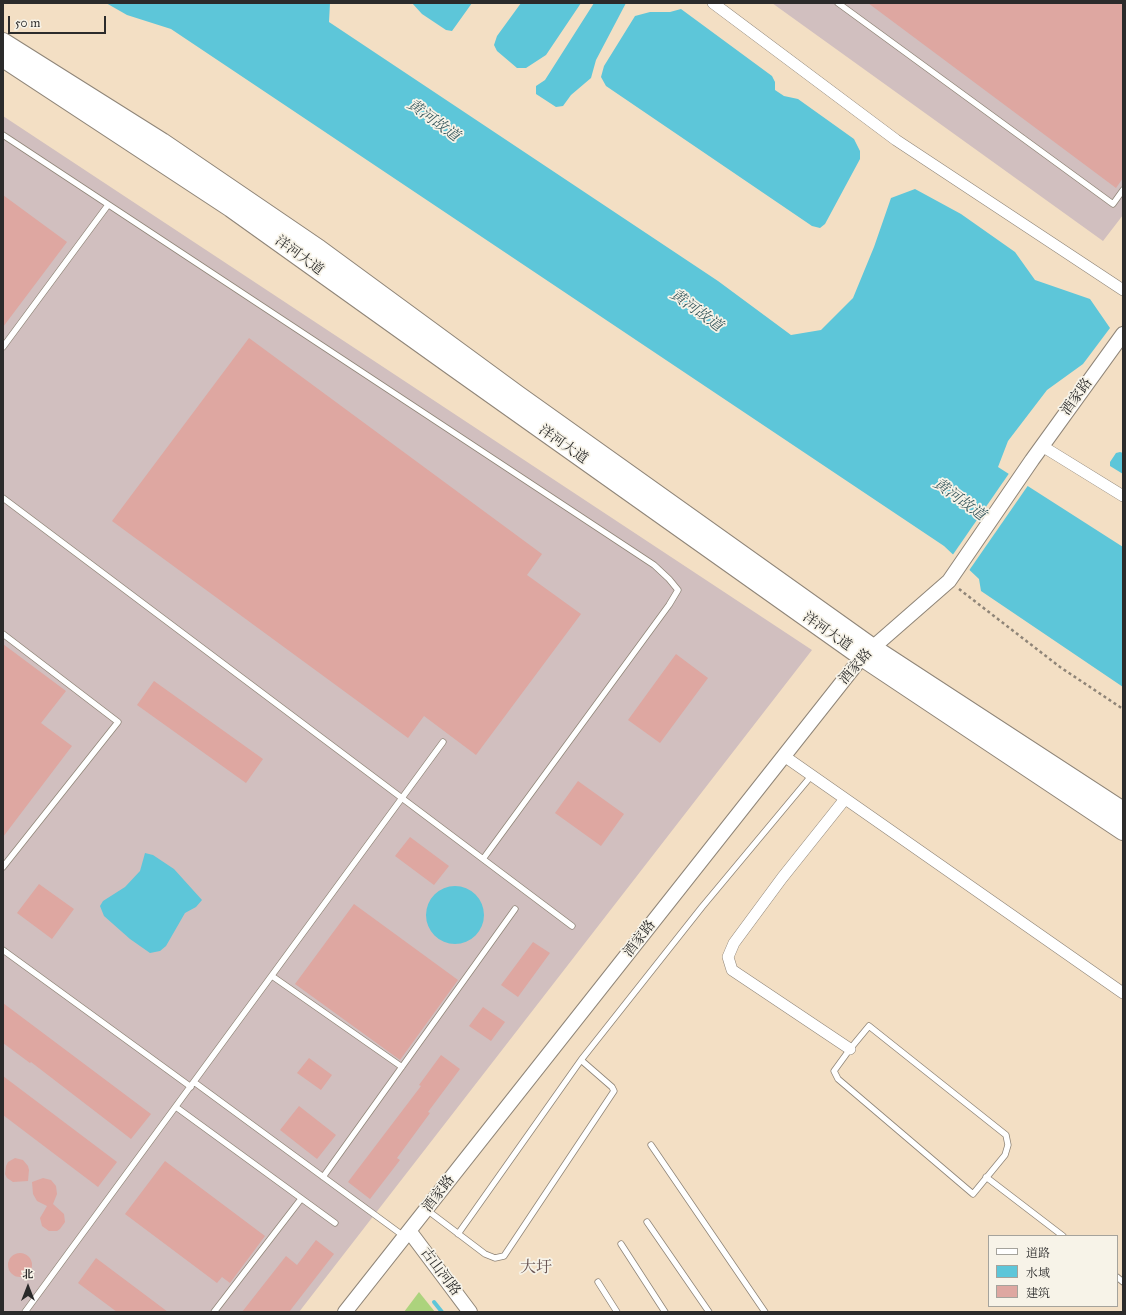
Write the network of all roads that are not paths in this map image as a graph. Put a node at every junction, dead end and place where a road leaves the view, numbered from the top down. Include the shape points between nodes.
1 (713, 3) edge
2 (838, 3) edge
3 (3, 42) edge
4 (3, 58) edge
5 (3, 135) edge
6 (1123, 190) edge
7 (108, 205) junction
8 (1123, 290) edge
9 (1123, 334) edge
10 (3, 347) edge
11 (1042, 446) junction
12 (1123, 496) edge
13 (3, 498) edge
14 (3, 634) edge
15 (867, 652) junction
16 (443, 742) dead end
17 (784, 756) junction
18 (812, 775) junction
19 (402, 797) junction
20 (845, 798) junction
21 (1123, 811) edge
22 (1123, 831) edge
23 (483, 859) junction
24 (3, 867) edge
25 (515, 909) dead end
26 (572, 926) dead end
27 (3, 950) edge
28 (272, 976) junction
29 (1123, 993) edge
30 (850, 1049) junction
31 (580, 1060) junction
32 (402, 1067) junction
33 (193, 1085) junction
34 (176, 1107) junction
35 (651, 1145) dead end
36 (323, 1177) junction
37 (986, 1177) junction
38 (301, 1199) junction
39 (426, 1210) junction
40 (647, 1222) dead end
41 (335, 1223) dead end
42 (458, 1234) junction
43 (407, 1235) junction
44 (1062, 1235) edge
45 (621, 1244) dead end
46 (598, 1282) dead end
47 (25, 1312) edge
48 (214, 1312) edge
49 (345, 1312) edge
50 (470, 1312) edge
51 (617, 1312) edge
52 (665, 1312) edge
53 (709, 1312) edge
54 (765, 1312) edge

1 - 8 street via 896,140
2 - 6 lane via 1113,204
3 - 15 main road, 洋河大道 via 162,142 319,249
4 - 15 main road, 洋河大道 via 231,208 452,366
5 - 7 lane
7 - 10 lane
7 - 23 lane via 654,565 678,590
9 - 11 street, 酒家路
11 - 12 street
11 - 15 street, 酒家路 via 949,581
13 - 19 lane
14 - 24 lane via 118,722
15 - 17 street, 酒家路
15 - 21 main road, 洋河大道
15 - 22 main road, 洋河大道
16 - 19 lane
17 - 18 street
17 - 39 street, 酒家路
18 - 20 street
18 - 31 lane
19 - 23 lane
19 - 28 lane
20 - 29 street
20 - 30 street via 747,925 728,957 732,970
23 - 26 lane
25 - 32 lane
27 - 33 lane
28 - 32 lane
28 - 33 lane
30 - 37 lane via 834,1071 838,1079 973,1194
30 - 37 lane via 869,1026 1006,1135 1008,1145 1005,1155
31 - 42 lane
31 - 42 lane via 614,1091 504,1256 495,1258 485,1254
32 - 36 lane
33 - 34 lane
33 - 36 lane
34 - 38 lane
34 - 47 lane
35 - 54 lane
36 - 43 lane
37 - 44 lane
38 - 41 lane
38 - 48 lane
39 - 42 lane
39 - 43 street, 酒家路
40 - 53 lane
43 - 49 street, 酒家路
43 - 50 street, 古山河路
45 - 52 lane
46 - 51 lane

